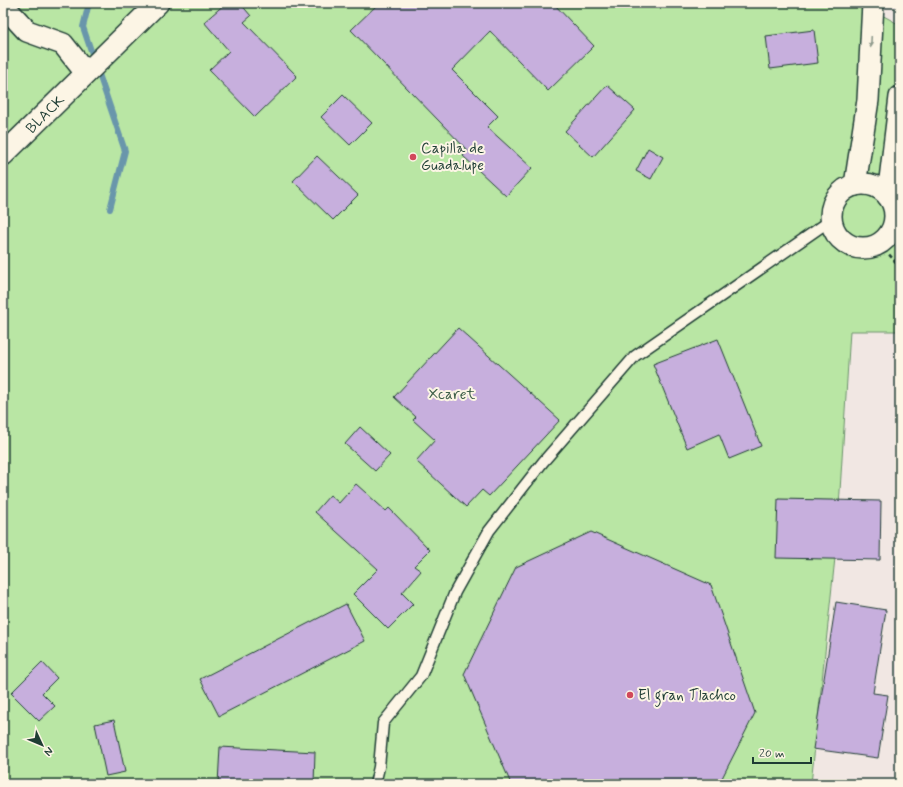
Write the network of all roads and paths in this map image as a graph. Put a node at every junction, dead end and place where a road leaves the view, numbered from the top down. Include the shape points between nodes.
1 (158, 3) edge
2 (873, 3) edge
3 (3, 5) edge
4 (86, 73) junction
5 (900, 97) edge
6 (3, 156) edge
7 (855, 186) junction
8 (888, 196) junction
9 (831, 220) junction
10 (889, 242) edge
11 (900, 267) edge
12 (375, 784) edge

1 - 4 street, BLACK
2 -> 7 street via 868,100
3 - 4 street via 27,31 63,44
4 - 6 street, BLACK
5 - 8 street
7 - 8 street via 873,186
7 - 9 street via 839,195 834,202
8 - 10 street via 895,212
9 - 10 street via 838,237 853,247 862,248
9 - 12 lane via 635,356 543,462 489,531 455,592 421,676 383,723
10 - 11 path

